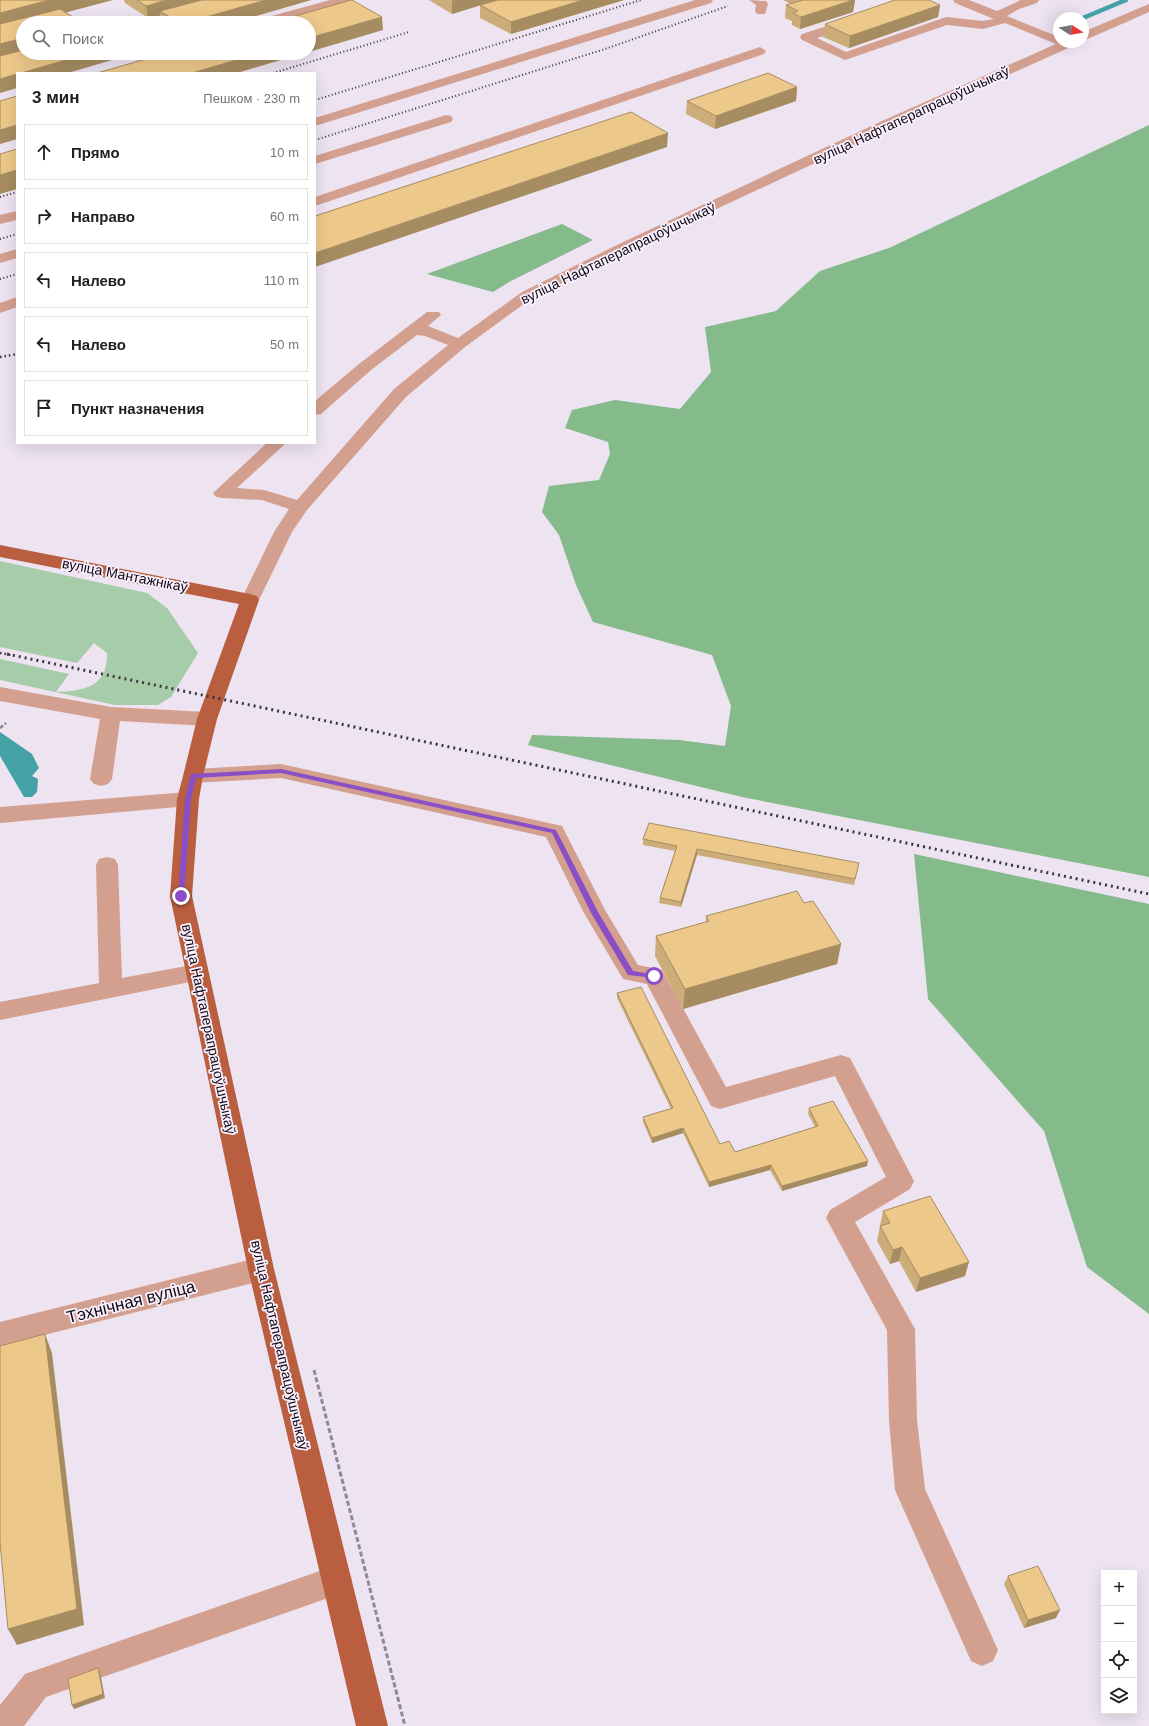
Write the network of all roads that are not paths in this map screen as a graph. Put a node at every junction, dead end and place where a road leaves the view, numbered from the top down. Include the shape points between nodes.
1 (343, 0) edge
2 (707, 0) edge
3 (755, 0) edge
4 (959, 0) edge
5 (1033, 0) edge
6 (1149, 8) edge
7 (761, 11) dead end
8 (287, 16) edge
9 (866, 17) edge
10 (1002, 17) junction
11 (1089, 34) edge
12 (1053, 37) edge
13 (1053, 48) edge
14 (760, 51) dead end
15 (446, 119) dead end
16 (316, 122) edge
17 (316, 160) edge
18 (316, 202) edge
19 (16, 215) edge
20 (0, 220) edge
21 (16, 253) edge
22 (0, 259) edge
23 (433, 315) dead end
24 (413, 330) junction
25 (459, 344) junction
26 (316, 409) edge
27 (276, 444) edge
28 (300, 507) junction
29 (0, 551) edge
30 (250, 600) junction
31 (0, 694) edge
32 (111, 714) junction
33 (207, 719) junction
34 (101, 779) dead end
35 (191, 787) junction
36 (0, 815) edge
37 (107, 865) dead end
38 (197, 973) junction
39 (111, 989) junction
40 (0, 1011) edge
41 (261, 1269) junction
42 (0, 1334) edge
43 (337, 1580) junction
44 (982, 1650) dead end
45 (4, 1726) edge
46 (372, 1726) edge

1 - 8 street
2 - 16 street
3 - 7 street via 762,4
4 - 10 street
5 - 10 street via 1015,6
6 - 11 street
9 - 10 street via 806,37 845,56 946,21 983,25
10 - 12 street
13 - 25 street, вуліца Нафтаперапрацоўшчыкаў via 527,295
14 - 18 street
15 - 17 street
19 - 20 street
21 - 22 street
23 - 24 street
24 - 25 street via 428,331
24 - 26 street
25 - 28 street, вуліца Нафтаперапрацоўшчыкаў via 400,393
27 - 28 street via 222,493 264,494
28 - 30 street, вуліца Нафтаперапрацоўшчыкаў via 283,532
29 - 30 main road, вуліца Мантажнікаў
30 - 33 main road, вуліца Нафтаперапрацоўшчыкаў
31 - 32 street
32 - 33 street
32 - 34 street
33 - 35 main road, вуліца Нафтаперапрацоўшчыкаў
35 - 36 street
35 - 38 main road, вуліца Нафтаперапрацоўшчыкаў via 181,896
35 - 44 street via 281,771 554,832 595,913 631,973 654,976 720,1099 841,1065 901,1181 839,1218 901,1329 903,1420 910,1490
37 - 39 street
38 - 39 street
38 - 41 main road, вуліца Нафтаперапрацоўшчыкаў
39 - 40 street
41 - 42 street, Тэхнічная вуліца
41 - 43 main road, вуліца Нафтаперапрацоўшчыкаў
43 - 45 street via 36,1685
43 - 46 main road, вуліца Нафтаперапрацоўшчыкаў

